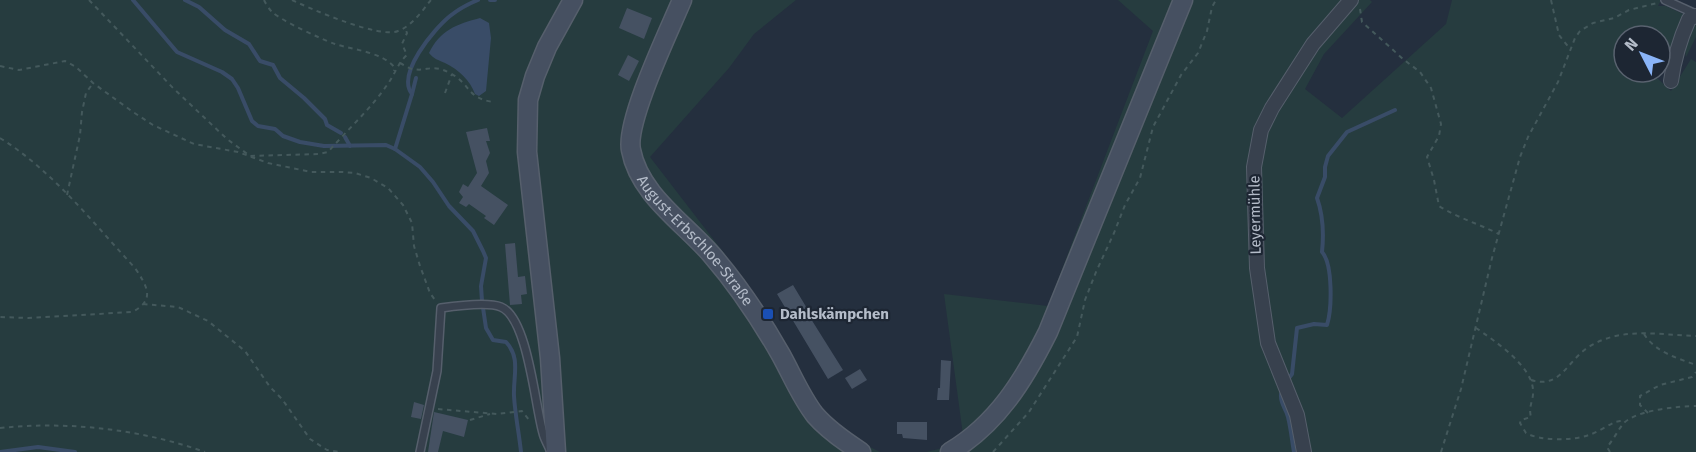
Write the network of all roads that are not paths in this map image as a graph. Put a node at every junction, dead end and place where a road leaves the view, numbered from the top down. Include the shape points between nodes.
1 (573, 0) edge
2 (682, 0) edge
3 (1183, 0) edge
4 (1665, 0) edge
5 (1355, 4) edge
6 (1696, 15) edge
7 (1672, 75) edge
8 (420, 452) edge
9 (552, 452) edge
10 (556, 452) edge
11 (861, 452) edge
12 (950, 452) edge
13 (1304, 452) edge

1 - 10 main road via 547,47 528,100 527,152 550,358
2 - 11 main road, August-Erbschloe-Straße via 633,125 630,149 637,168 649,189 711,254 744,296 815,415
3 - 12 main road via 1032,364 991,421
4 - 6 lane
5 - 13 street, Leyermühle via 1313,44 1272,108 1261,130 1254,167 1257,268 1266,334 1297,415
6 - 7 street via 1689,19
8 - 9 lane via 437,371 441,308 500,306 515,321 524,339 543,435

